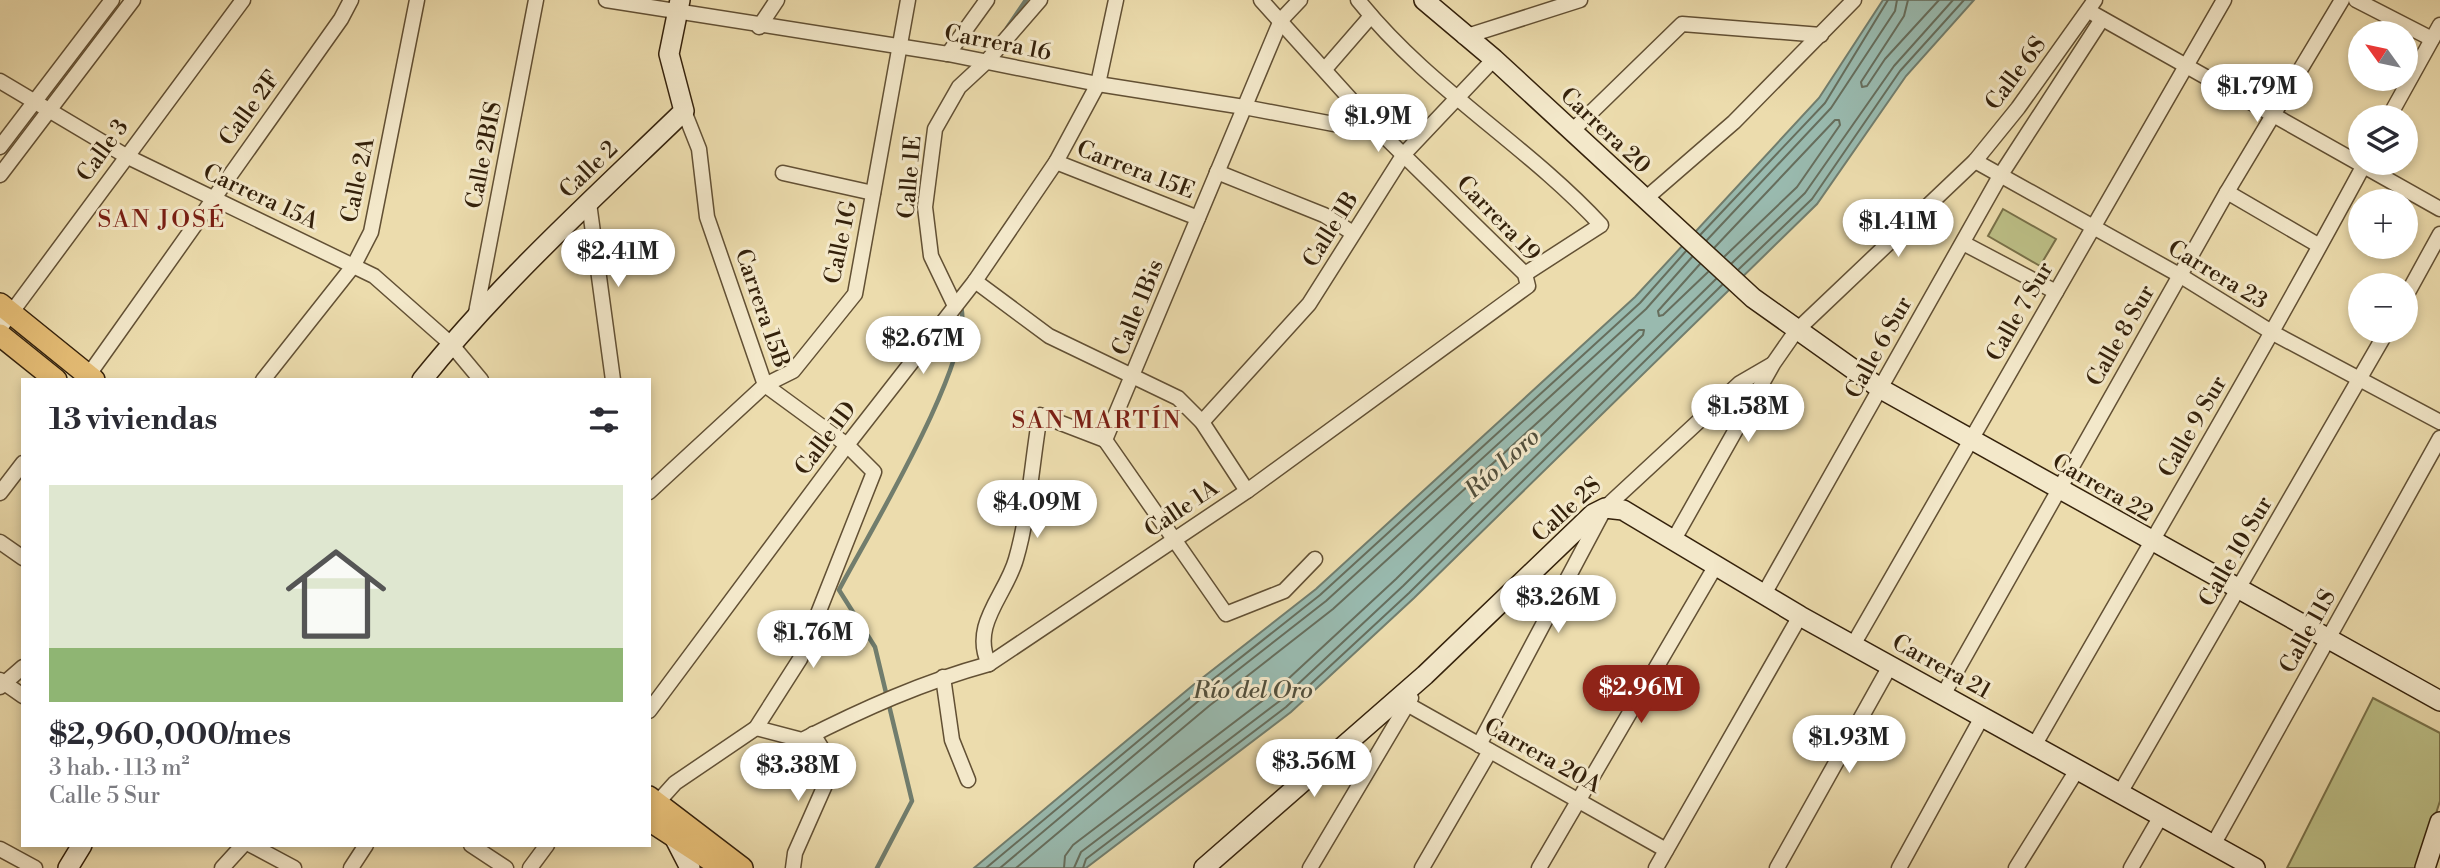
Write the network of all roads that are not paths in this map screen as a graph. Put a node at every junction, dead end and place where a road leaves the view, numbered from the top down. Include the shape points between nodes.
1 (112, 0) edge
2 (133, 0) edge
3 (243, 0) edge
4 (351, 0) edge
5 (417, 0) edge
6 (537, 0) edge
7 (606, 0) edge
8 (777, 0) edge
9 (908, 0) edge
10 (987, 0) edge
11 (1040, 0) edge
12 (1116, 0) edge
13 (1261, 0) edge
14 (1300, 0) edge
15 (1358, 0) edge
16 (1424, 0) edge
17 (1580, 0) edge
18 (1854, 0) edge
19 (2224, 0) edge
20 (2342, 0) edge
21 (2356, 0) edge
22 (678, 6) edge
23 (2096, 10) edge
24 (1371, 16) junction
25 (1281, 20) junction
26 (2440, 25) edge
27 (759, 27) junction
28 (1821, 36) junction
29 (1464, 37) junction
30 (2431, 39) junction
31 (899, 47) junction
32 (948, 54) junction
33 (1494, 60) junction
34 (983, 61) junction
35 (2187, 67) junction
36 (1325, 69) junction
37 (0, 81) edge
38 (1098, 84) junction
39 (1455, 98) junction
40 (33, 103) junction
41 (2395, 105) edge
42 (1244, 107) junction
43 (684, 111) junction
44 (48, 112) junction
45 (2274, 113) junction
46 (1571, 132) junction
47 (1381, 133) junction
48 (0, 147) edge
49 (1404, 153) junction
50 (126, 156) junction
51 (2348, 156) edge
52 (1975, 161) junction
53 (1056, 162) junction
54 (1217, 172) junction
55 (783, 173) dead end
56 (0, 175) edge
57 (2358, 175) edge
58 (2381, 175) edge
59 (2000, 176) junction
60 (873, 192) junction
61 (2227, 192) junction
62 (212, 198) junction
63 (1644, 200) junction
64 (589, 203) junction
65 (2440, 209) edge
66 (1198, 218) junction
67 (2092, 228) junction
68 (1353, 233) junction
69 (2440, 234) edge
70 (1962, 243) junction
71 (2318, 245) junction
72 (354, 265) junction
73 (2418, 274) edge
74 (2180, 276) junction
75 (1527, 280) junction
76 (975, 281) junction
77 (2056, 292) junction
78 (1754, 298) joint
79 (955, 306) junction
80 (4, 315) edge
81 (474, 319) junction
82 (1796, 331) junction
83 (2273, 334) junction
84 (0, 335) edge
85 (2380, 343) edge
86 (451, 344) junction
87 (1773, 365) junction
88 (1133, 375) junction
89 (54, 378) edge
90 (89, 378) edge
91 (265, 378) edge
92 (424, 378) edge
93 (479, 378) edge
94 (612, 378) edge
95 (2360, 380) junction
96 (765, 386) junction
97 (1881, 389) junction
98 (1202, 422) junction
99 (2440, 422) edge
100 (2440, 438) edge
101 (1105, 440) junction
102 (1971, 440) junction
103 (847, 445) junction
104 (21, 466) edge
105 (2058, 489) junction
106 (651, 490) edge
107 (1247, 491) junction
108 (0, 493) edge
109 (1605, 508) junction
110 (1173, 541) junction
111 (1673, 541) junction
112 (0, 542) edge
113 (2151, 542) junction
114 (21, 557) edge
115 (1315, 559) dead end
116 (1715, 567) junction
117 (2238, 591) junction
118 (1764, 594) junction
119 (1800, 616) junction
120 (2329, 640) junction
121 (1853, 645) junction
122 (989, 664) junction
123 (1891, 666) junction
124 (21, 668) edge
125 (943, 677) junction
126 (1, 683) edge
127 (21, 695) edge
128 (1943, 695) junction
129 (1403, 701) junction
130 (2440, 701) edge
131 (651, 708) edge
132 (1982, 717) junction
133 (756, 728) junction
134 (813, 734) junction
135 (2034, 746) junction
136 (1485, 748) junction
137 (2077, 770) junction
138 (968, 779) dead end
139 (2120, 793) junction
140 (1576, 800) junction
141 (652, 806) edge
142 (2161, 816) junction
143 (2440, 822) edge
144 (674, 837) junction
145 (710, 844) junction
146 (2213, 845) junction
147 (81, 847) edge
148 (241, 847) edge
149 (255, 847) edge
150 (365, 847) edge
151 (474, 847) edge
152 (546, 847) edge
153 (0, 849) edge
154 (1666, 850) junction
155 (720, 867) edge
156 (35, 868) edge
157 (68, 868) edge
158 (222, 868) edge
159 (294, 868) edge
160 (351, 868) edge
161 (506, 868) edge
162 (530, 868) edge
163 (690, 868) edge
164 (742, 868) edge
165 (793, 868) edge
166 (1204, 868) edge
167 (1310, 868) edge
168 (1422, 868) edge
169 (1539, 868) edge
170 (1656, 868) edge
171 (1777, 868) edge
172 (1899, 868) edge
173 (2016, 868) edge
174 (2131, 868) edge
175 (2255, 868) edge
176 (2425, 868) edge

1 - 40 street
2 - 44 street
3 - 50 street, Calle 3
4 - 62 street, Calle 2F
5 - 72 street, Calle 2A via 371,232
6 - 81 street, Calle 2BIS
7 - 22 street, Carrera 16
8 - 27 street
9 - 31 street, Calle 1G
10 - 32 street
11 - 34 street, Calle 1E
12 - 38 street, Calle 1D
13 - 25 street, Carrera 19
14 - 25 street, Calle 1Bis
15 - 24 street
16 - 29 street, Carrera 20
17 - 29 street
18 - 28 street
19 - 35 street, Calle 7 Sur
20 - 45 street, Calle 8 Sur
21 - 30 street
22 - 27 street, Carrera 16
22 - 43 street via 669,54
23 - 35 street
23 - 52 street, Calle 6S
23 - 59 street, Calle 6 Sur
24 - 36 street
24 - 39 street
25 - 36 street, Carrera 19
25 - 42 street, Calle 1Bis
26 - 30 street
27 - 31 street, Carrera 16
28 - 46 street via 1682,24
28 - 63 street via 1734,122
29 - 33 street, Carrera 20
30 - 41 street
31 - 32 street, Carrera 16
31 - 60 street, Calle 1G
32 - 34 street, Carrera 16
33 - 39 street, Calle 1B
33 - 46 street, Carrera 20
34 - 38 street, Carrera 16
34 - 79 street, Calle 1E via 959,87 935,129 925,207 931,256
35 - 45 street
35 - 67 street, Calle 7 Sur
36 - 47 street, Carrera 19
37 - 40 street, Carrera 15A
38 - 42 street, Carrera 16
38 - 53 street, Calle 1D
39 - 49 street, Calle 1B
39 - 75 street, Calle 1A via 1563,184 1601,225
40 - 44 street, Carrera 15A
40 - 48 street
42 - 47 street, Carrera 16
42 - 54 street, Calle 1Bis
43 - 64 street, Calle 2
43 - 96 street, Carrera 15B via 699,149 707,217
44 - 50 street, Carrera 15A
44 - 56 street
45 - 51 street
45 - 61 street, Calle 8 Sur
46 - 63 street, Carrera 20
47 - 49 street, Carrera 19
49 - 68 street, Calle 1B
49 - 75 street, Carrera 19
50 - 62 street, Carrera 15A
50 - 80 street, Calle 3
52 - 59 street, Carrera 23
52 - 82 street
53 - 66 street, Carrera 15E
53 - 76 street, Calle 1D
54 - 66 street, Calle 1Bis
54 - 68 street, Carrera 15E via 1324,215
55 - 60 street
57 - 71 street, Calle 9 Sur
58 - 65 street
59 - 67 street, Carrera 23
59 - 70 street, Calle 6 Sur
60 - 96 street, Calle 1G via 855,294 793,371
61 - 71 street
61 - 74 street, Calle 8 Sur
62 - 72 street, Carrera 15A
62 - 90 street, Calle 2F
63 - 78 street, Carrera 20
64 - 81 street, Calle 2
64 - 94 street
66 - 88 street, Calle 1Bis
67 - 74 street, Carrera 23
67 - 77 street, Calle 7 Sur
68 - 98 street, Calle 1B via 1309,304
69 - 73 street
70 - 77 street
70 - 97 street, Calle 6 Sur
71 - 83 street, Calle 9 Sur
72 - 86 street, Carrera 15A via 374,276
72 - 91 street, Calle 2A
74 - 83 street, Carrera 23
74 - 105 street, Calle 8 Sur
75 - 107 street, Calle 1A
76 - 79 street, Calle 1D
76 - 88 street via 1049,336
77 - 102 street, Calle 7 Sur
78 - 82 street, Carrera 22
79 - 103 street, Calle 1D
80 - 90 main road
81 - 86 street, Calle 2
82 - 87 street
82 - 97 street, Carrera 22
83 - 95 street, Carrera 23
83 - 113 street, Calle 9 Sur
84 - 89 main road
85 - 95 street, Calle 10 Sur
86 - 92 street, Calle 2
86 - 93 street, Carrera 15A
87 - 109 street, Calle 2S via 1740,383
87 - 111 street
88 - 98 street via 1178,398
88 - 101 street, Calle 1Bis
95 - 99 street, Carrera 23
95 - 117 street, Calle 10 Sur
96 - 103 street, Carrera 15B
96 - 106 street, Calle 1G
97 - 102 street, Carrera 22
97 - 118 street, Calle 6 Sur
98 - 107 street
100 - 120 street, Calle 11S
101 - 110 street
101 - 122 street via 1040,415 1016,560 982,638
102 - 105 street, Carrera 22
102 - 121 street, Calle 7 Sur
103 - 131 street, Calle 1D
103 - 133 street, Carrera 15B via 874,472 800,659
104 - 108 street
105 - 113 street, Carrera 22
105 - 128 street, Calle 8 Sur
107 - 110 street, Calle 1A
109 - 111 street, Carrera 21 via 1623,510
109 - 129 street, Calle 2S via 1593,514
109 - 136 street
110 - 115 street via 1226,614 1284,591
110 - 122 street, Calle 1A
111 - 116 street, Carrera 21
112 - 114 street
113 - 117 street, Carrera 22
113 - 135 street, Calle 9 Sur
116 - 118 street, Carrera 21
116 - 140 street
117 - 120 street, Carrera 22
117 - 139 street, Calle 10 Sur
118 - 119 street, Carrera 21
119 - 121 street, Carrera 21
119 - 154 street
120 - 130 street, Carrera 22
120 - 146 street, Calle 11S
121 - 123 street, Carrera 21
122 - 125 street, Calle 1A
123 - 128 street, Carrera 21
123 - 171 street
124 - 126 street
125 - 134 street, Calle 1A
125 - 138 street via 953,740
126 - 127 street
128 - 132 street, Carrera 21
129 - 136 street, Carrera 20A
129 - 166 street, Calle 2S
129 - 167 street
132 - 135 street, Carrera 21
132 - 172 street
133 - 134 street, Calle 1A via 802,740
133 - 141 street via 675,783
134 - 165 street via 833,767 795,853
135 - 137 street, Carrera 21
136 - 140 street, Carrera 20A
136 - 168 street
137 - 139 street, Carrera 21
137 - 173 street
139 - 142 street, Carrera 21
140 - 154 street, Carrera 20A
140 - 169 street
141 - 144 main road
141 - 145 main road
142 - 146 street, Carrera 21
142 - 174 street
143 - 176 street
144 - 155 main road
144 - 163 street
145 - 155 street
145 - 164 main road
146 - 175 street, Carrera 21
147 - 157 street
148 - 158 street
149 - 159 street
150 - 160 street
151 - 161 street
152 - 162 street
153 - 156 street
154 - 170 street

